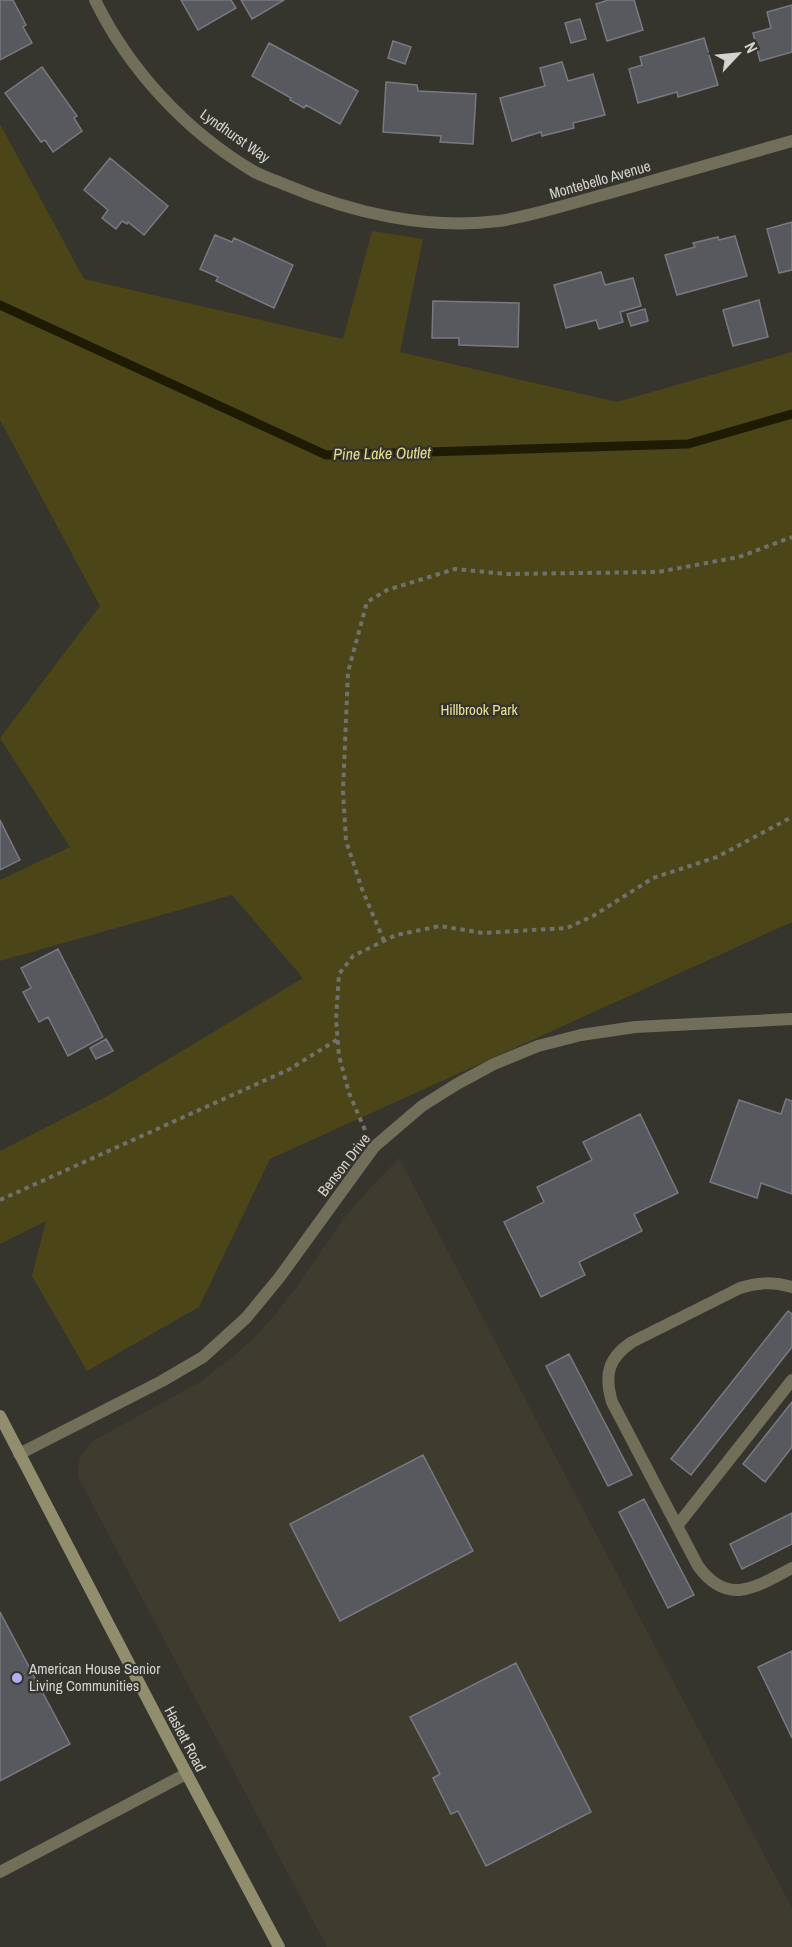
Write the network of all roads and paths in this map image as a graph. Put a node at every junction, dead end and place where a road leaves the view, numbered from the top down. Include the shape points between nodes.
1 (95, 0) edge
2 (792, 141) edge
3 (412, 220) joint
4 (792, 537) edge
5 (792, 817) edge
6 (384, 941) junction
7 (792, 1019) edge
8 (338, 1039) junction
9 (374, 1146) junction
10 (0, 1200) edge
11 (792, 1287) edge
12 (792, 1380) edge
13 (0, 1416) edge
14 (19, 1454) junction
15 (677, 1526) junction
16 (792, 1568) edge
17 (186, 1774) junction
18 (0, 1872) edge
19 (279, 1947) edge

1 - 3 street, Lyndhurst Way via 160,97 205,137 254,171 310,195
2 - 3 street, Montebello Avenue via 498,221
4 - 6 path via 739,557 658,572 506,574 455,569 387,591 367,602 348,672 343,791 346,841
5 - 6 path via 717,857 653,878 567,928 483,933 440,926
6 - 8 path via 353,956 339,974
7 - 9 street, Benson Drive via 635,1027 538,1046 458,1083 422,1106
8 - 9 path via 349,1093
8 - 10 path via 290,1069
9 - 14 street, Benson Drive via 272,1286 246,1318 203,1357
11 - 15 street via 767,1282 740,1288 632,1342 612,1361 608,1375 612,1402
12 - 15 street
13 - 14 main road, Haslett Road
14 - 17 main road, Haslett Road
15 - 16 street via 698,1566 717,1586 745,1590
17 - 18 street
17 - 19 main road, Haslett Road

